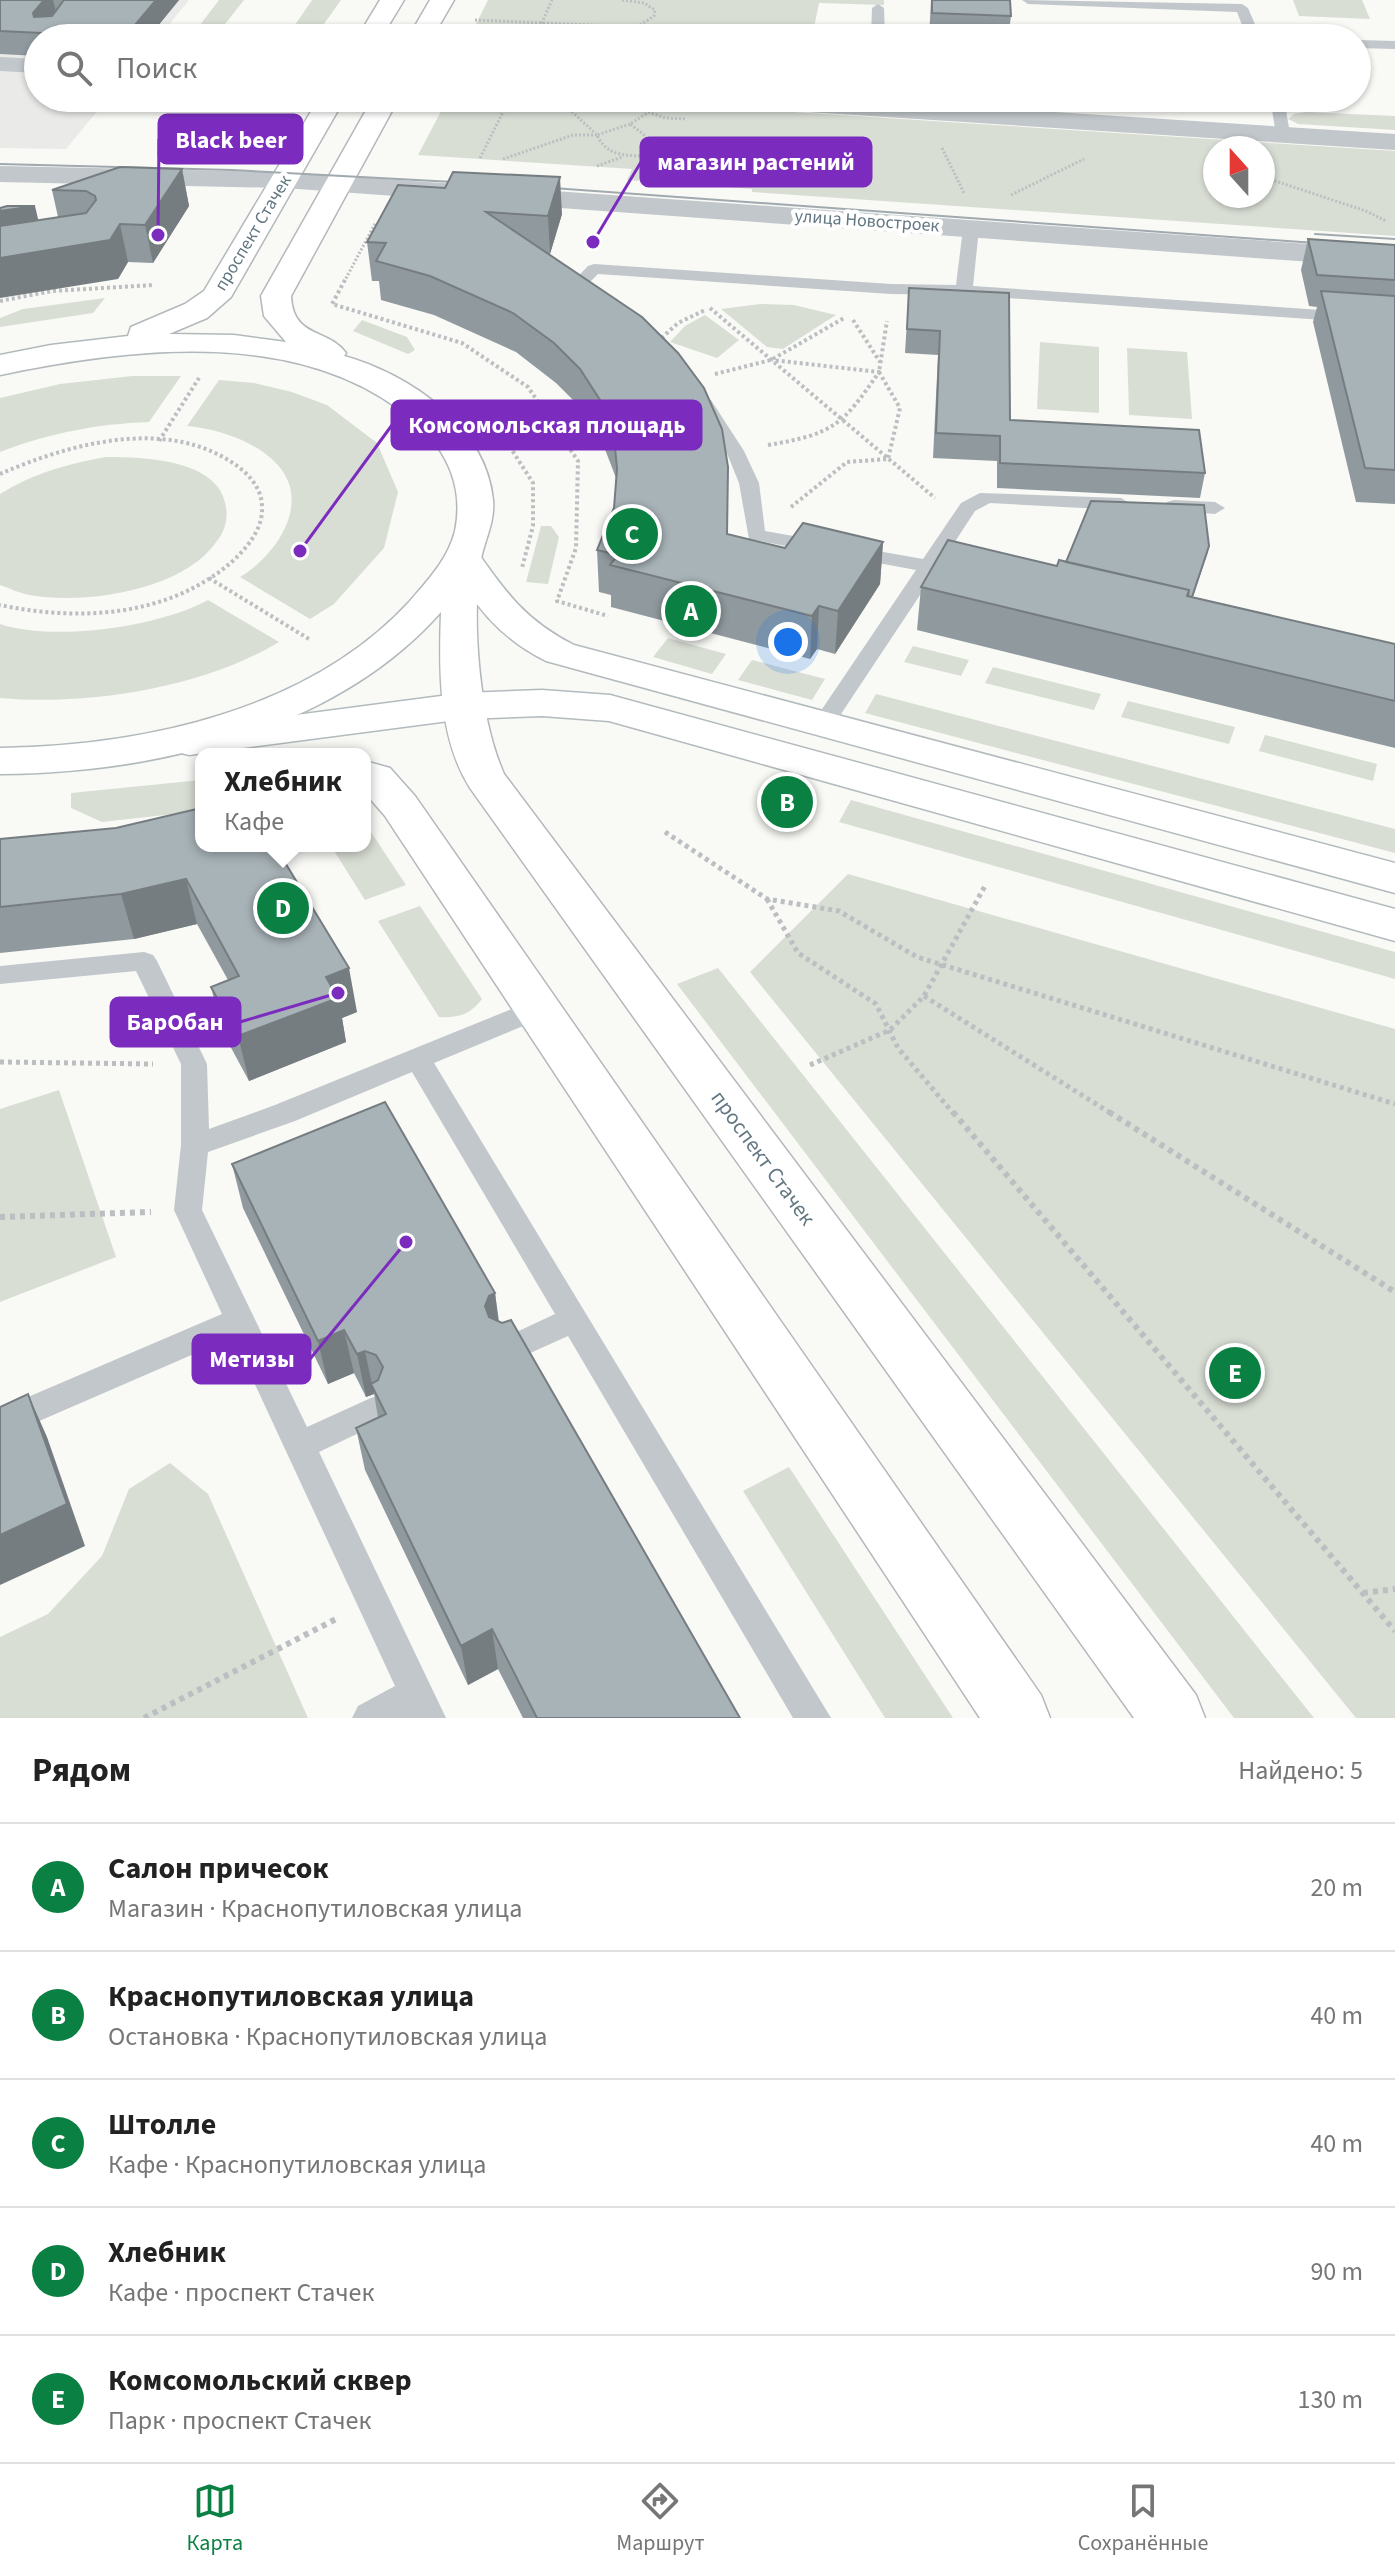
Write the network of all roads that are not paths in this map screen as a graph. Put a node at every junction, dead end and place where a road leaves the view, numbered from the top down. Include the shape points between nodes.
1 (392, 0) edge
2 (442, 0) edge
3 (1028, 0) edge
4 (878, 8) dead end
5 (377, 24) edge
6 (428, 24) edge
7 (878, 24) edge
8 (1248, 24) edge
9 (1371, 44) edge
10 (1395, 45) edge
11 (324, 112) edge
12 (378, 112) edge
13 (985, 112) edge
14 (1279, 112) edge
15 (1283, 134) junction
16 (1395, 142) edge
17 (0, 174) edge
18 (284, 180) junction
19 (338, 183) junction
20 (971, 229) junction
21 (1395, 259) edge
22 (964, 290) junction
23 (597, 309) edge
24 (1395, 320) edge
25 (96, 347) junction
26 (651, 348) edge
27 (0, 365) edge
28 (369, 377) junction
29 (1215, 508) dead end
30 (463, 558) junction
31 (930, 565) junction
32 (989, 579) edge
33 (464, 706) junction
34 (823, 724) junction
35 (151, 747) junction
36 (195, 751) edge
37 (0, 761) edge
38 (371, 777) edge
39 (1395, 878) edge
40 (1395, 925) edge
41 (0, 975) edge
42 (538, 1009) junction
43 (418, 1058) junction
44 (195, 1145) junction
45 (574, 1319) junction
46 (240, 1320) junction
47 (508, 1350) edge
48 (373, 1411) edge
49 (0, 1424) edge
50 (298, 1447) junction
51 (422, 1706) edge
52 (370, 1718) edge
53 (813, 1718) edge
54 (1018, 1718) edge
55 (1173, 1718) edge

1 - 5 main road
2 - 6 main road
3 - 8 lane via 1242,8
4 - 7 lane
9 - 10 lane
11 - 18 main road, проспект Стачек
12 - 19 main road
13 - 15 street
14 - 15 lane
15 - 16 street
17 - 18 street, улица Новостроек
18 - 19 street, улица Новостроек
18 - 25 main road, проспект Стачек via 216,297 171,324
19 - 20 street, улица Новостроек
19 - 28 main road via 276,296 275,310 300,338
20 - 21 street, улица Новостроек
20 - 22 lane
22 - 23 lane via 594,269 572,291
22 - 24 lane
25 - 27 main road
25 - 28 main road via 243,346 331,363
26 - 31 lane via 710,411 735,451 749,483 756,535
28 - 30 main road via 438,422 465,460 475,502
29 - 31 lane via 987,497 968,507
30 - 33 main road, проспект Стачек
30 - 34 main road via 503,618 550,649
30 - 35 main road via 423,616 354,669 261,715
31 - 32 lane
31 - 34 lane
33 - 35 main road
33 - 40 main road via 610,708
33 - 55 main road, проспект Стачек via 474,756 485,778
34 - 39 main road
35 - 36 main road
35 - 37 main road via 81,758
38 - 42 main road via 400,806
41 - 44 lane via 144,961 194,1064
42 - 43 lane
42 - 54 main road
43 - 44 lane
43 - 45 lane
44 - 46 lane via 188,1210
45 - 47 lane
45 - 53 lane
46 - 49 lane
46 - 50 lane
48 - 50 lane
50 - 51 lane
51 - 52 lane

